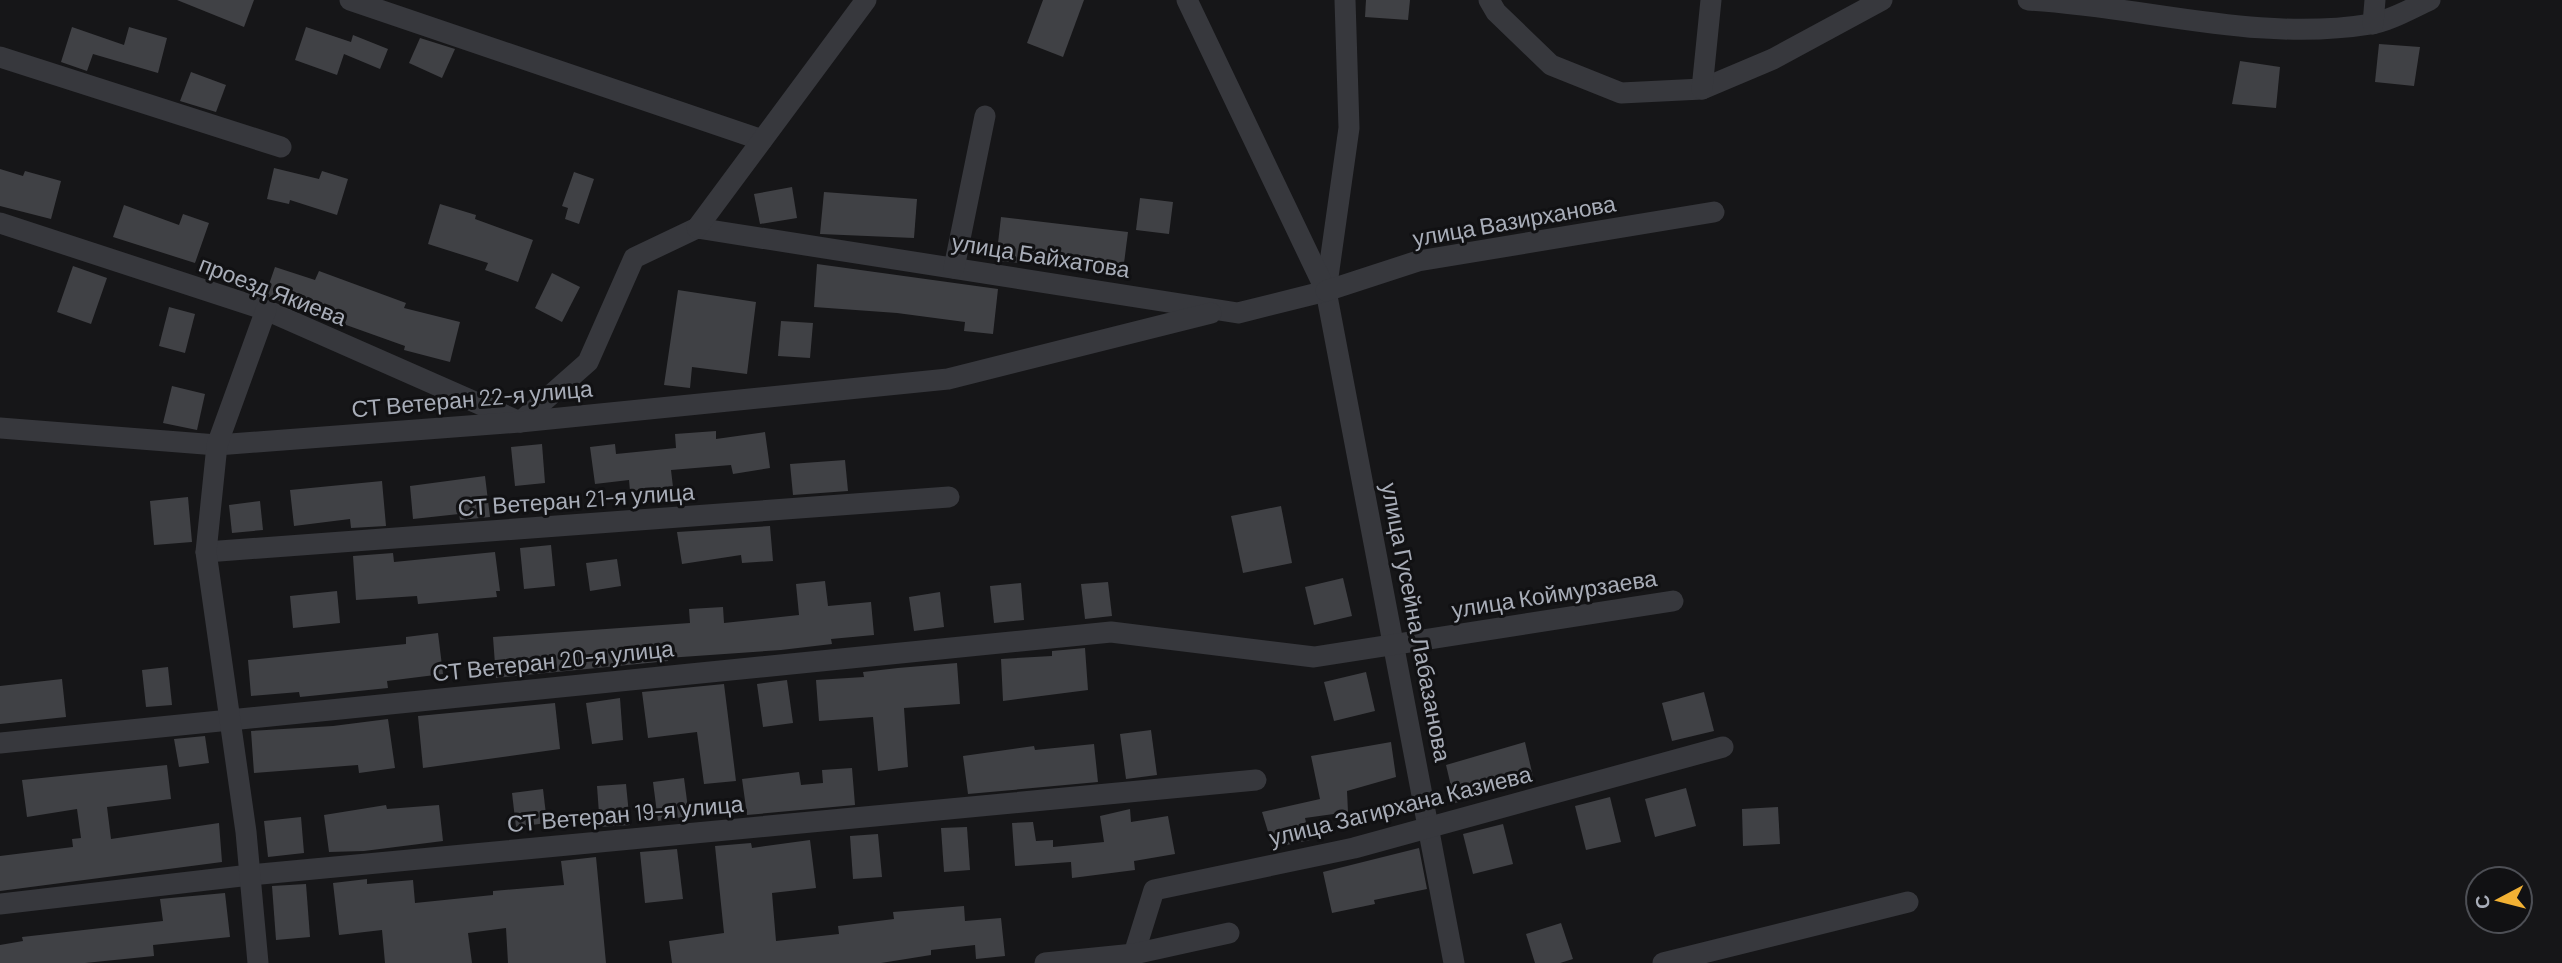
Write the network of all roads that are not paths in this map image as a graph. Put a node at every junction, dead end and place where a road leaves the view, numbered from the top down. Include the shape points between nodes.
1 (349, 0) edge
2 (866, 0) edge
3 (1186, 0) edge
4 (1345, 0) edge
5 (1489, 0) edge
6 (1711, 0) edge
7 (1882, 0) edge
8 (2028, 0) edge
9 (2375, 0) edge
10 (2430, 0) edge
11 (2175, 8) edge
12 (2373, 24) junction
13 (0, 57) edge
14 (1702, 89) junction
15 (985, 116) dead end
16 (762, 141) junction
17 (281, 147) dead end
18 (1714, 212) dead end
19 (0, 223) edge
20 (698, 228) junction
21 (954, 268) junction
22 (1326, 291) junction
23 (266, 310) junction
24 (1222, 311) junction
25 (520, 422) junction
26 (0, 428) edge
27 (217, 445) junction
28 (949, 497) dead end
29 (206, 552) junction
30 (1673, 601) dead end
31 (1111, 632) joint
32 (1395, 645) junction
33 (229, 718) junction
34 (0, 744) edge
35 (1723, 747) dead end
36 (1256, 780) dead end
37 (1430, 827) junction
38 (250, 875) junction
39 (1909, 902) dead end
40 (0, 904) edge
41 (1229, 933) dead end
42 (1134, 954) junction
43 (258, 963) edge
44 (1045, 963) edge
45 (1454, 963) edge
46 (1663, 963) edge

1 - 16 street
2 - 16 street
3 - 22 street
4 - 22 street via 1349,128
5 - 14 street via 1551,65 1621,93
6 - 14 street
7 - 14 street via 1773,59
8 - 11 street
9 - 12 street
10 - 12 street
11 - 12 street via 2262,30
13 - 17 street
15 - 21 street
16 - 20 street
18 - 22 street, улица Вазирханова via 1418,261
19 - 23 street, проезд Якиева
20 - 21 street, улица Байхатова
20 - 25 street via 634,258 588,362
21 - 24 street, улица Байхатова
22 - 24 street, улица Байхатова via 1238,313
22 - 32 street, улица Гусейна Лабазанова
23 - 25 street, проезд Якиева
23 - 27 street
24 - 25 street, СТ Ветеран 22-я улица via 948,379
25 - 27 street, СТ Ветеран 22-я улица
26 - 27 street, СТ Ветеран 22-я улица
27 - 29 street
28 - 29 street, СТ Ветеран 21-я улица
29 - 33 street
30 - 32 street, улица Коймурзаева
31 - 32 street, улица Коймурзаева via 1314,657
31 - 33 street, СТ Ветеран 20-я улица
32 - 37 street, улица Гусейна Лабазанова
33 - 34 street, СТ Ветеран 20-я улица
33 - 38 street
35 - 37 street, улица Загирхана Казиева
36 - 38 street, СТ Ветеран 19-я улица
37 - 42 street, улица Загирхана Казиева via 1354,848 1154,890
37 - 45 street, улица Гусейна Лабазанова
38 - 40 street, СТ Ветеран 19-я улица
38 - 43 street
39 - 46 street
41 - 42 street
42 - 44 street

